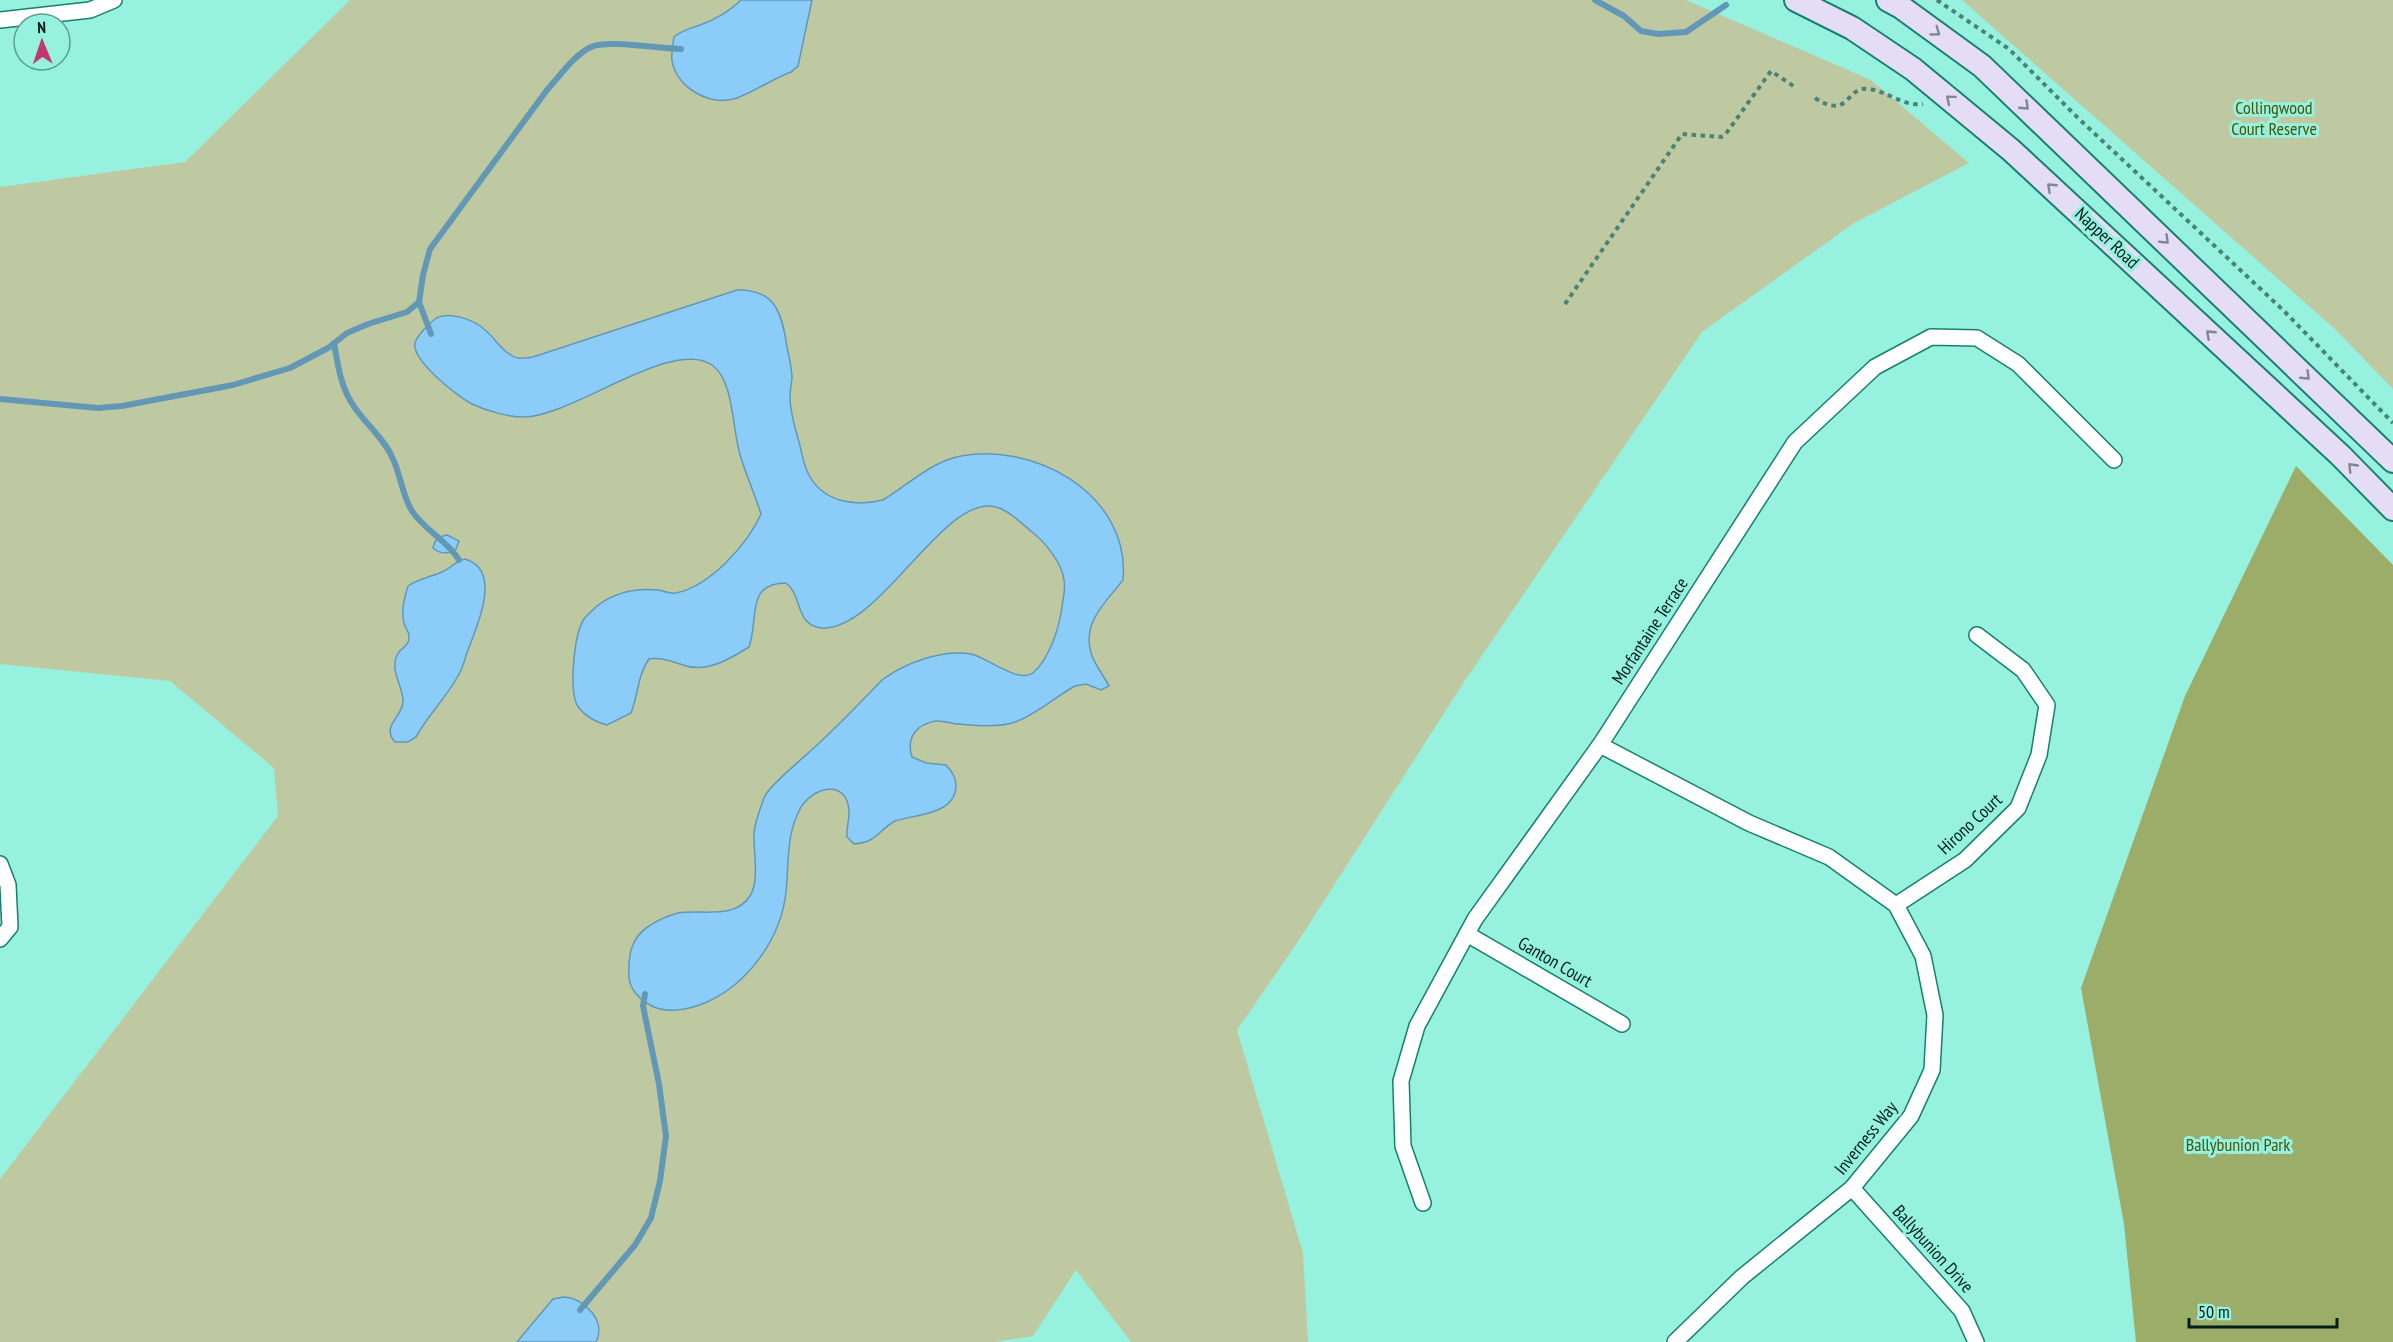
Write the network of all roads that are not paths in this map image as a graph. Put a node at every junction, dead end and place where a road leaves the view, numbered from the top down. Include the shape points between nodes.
1 (114, 0) edge
2 (1796, 0) edge
3 (1888, 0) edge
4 (0, 20) edge
5 (2114, 460) dead end
6 (2393, 461) edge
7 (2393, 509) edge
8 (1977, 635) dead end
9 (1600, 745) junction
10 (0, 864) edge
11 (1896, 904) junction
12 (1467, 934) junction
13 (0, 939) edge
14 (1622, 1024) dead end
15 (1852, 1188) junction
16 (1423, 1203) dead end
17 (1675, 1342) edge
18 (1976, 1342) edge

1 - 4 street via 90,10
7 -> 2 main road, Napper Road via 2340,455 2011,150 1913,69 1852,28
3 -> 6 main road via 1982,66
5 - 9 street, Morfantaine Terrace via 2018,364 1977,338 1931,337 1875,367 1795,442
8 - 11 street, Hirono Court via 2023,670 2047,705 2039,755 2018,808 1965,860
9 - 11 street, Inverness Way via 1749,823 1829,857
9 - 12 street, Morfantaine Terrace
10 - 13 street via 8,885 10,927
11 - 15 street, Inverness Way via 1923,956 1935,1015 1932,1070 1911,1116
12 - 14 street, Ganton Court
12 - 16 street, Morfantaine Terrace via 1417,1026 1401,1081 1403,1146
15 - 17 street, Inverness Way via 1742,1277
15 - 18 street, Ballybunion Drive via 1962,1311

